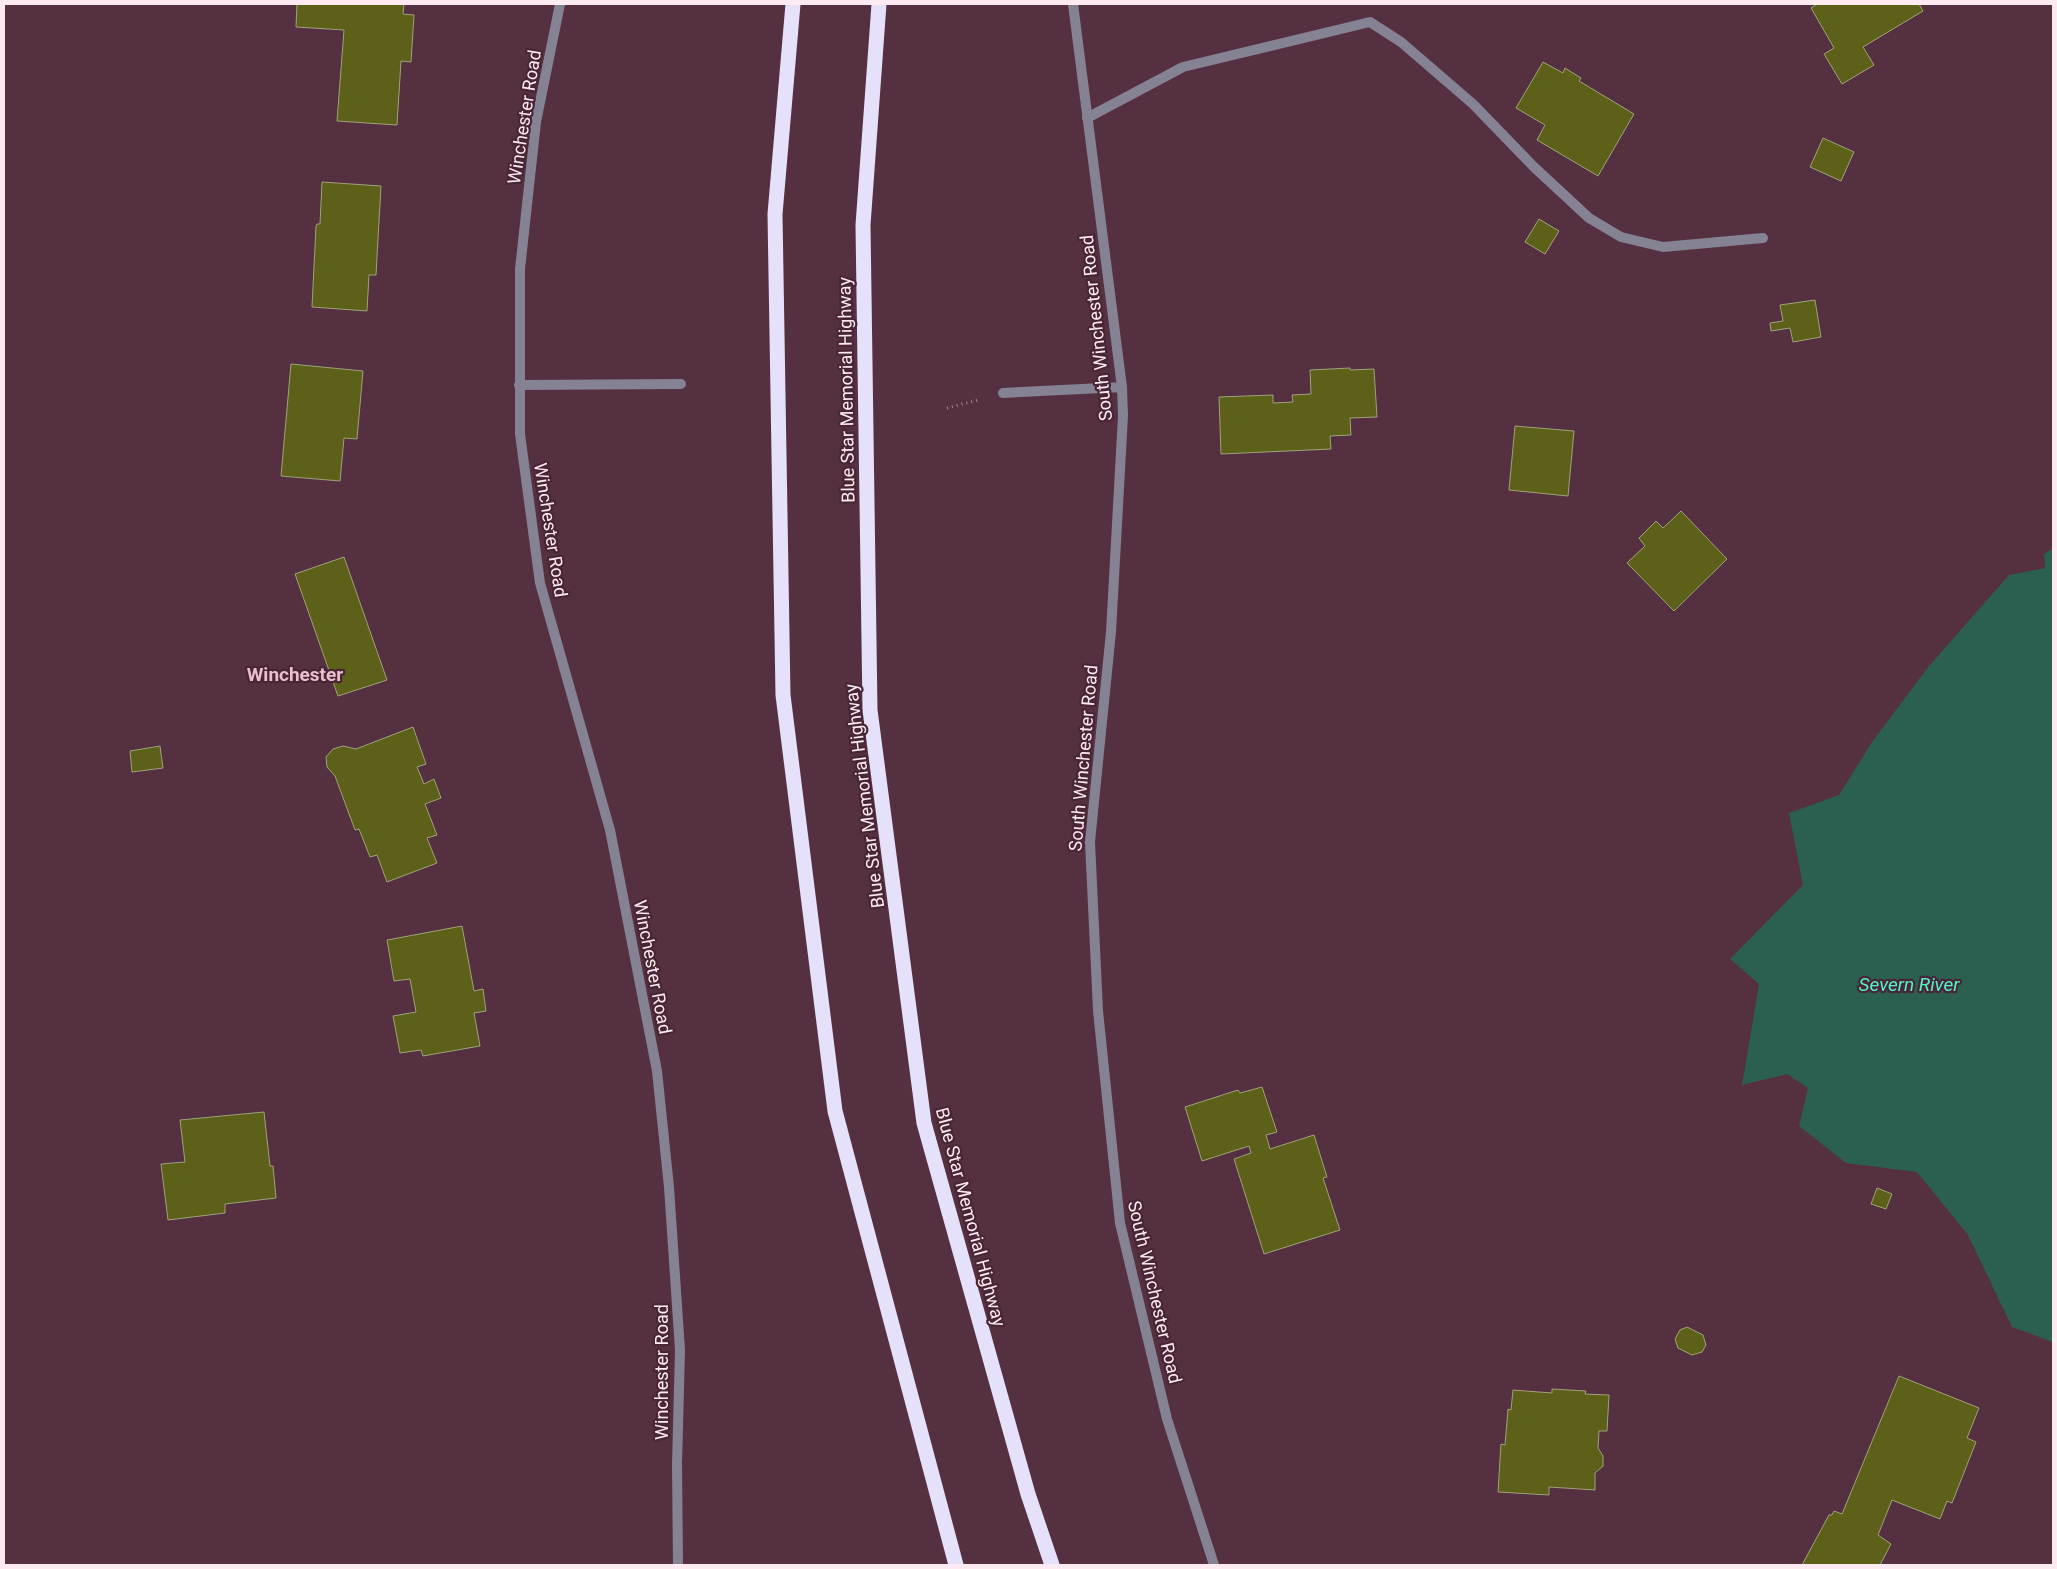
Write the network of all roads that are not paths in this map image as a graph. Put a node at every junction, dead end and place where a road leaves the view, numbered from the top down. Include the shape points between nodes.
1 (560, 4) edge
2 (783, 4) edge
3 (793, 4) edge
4 (879, 4) edge
5 (1073, 4) edge
6 (1087, 118) junction
7 (774, 214) junction
8 (1763, 238) dead end
9 (681, 384) dead end
10 (520, 386) junction
11 (1122, 387) junction
12 (1002, 393) road end
13 (678, 1565) edge
14 (956, 1565) edge
15 (1052, 1565) edge
16 (1214, 1565) edge

1 - 10 street, Winchester Road via 536,122 520,269
2 - 7 highway
3 - 7 highway
4 - 15 highway, Blue Star Memorial Highway via 863,225 870,710 924,1123 1028,1494
5 - 6 street, South Winchester Road
6 - 8 street via 1183,67 1370,22 1401,42 1473,104 1534,167 1590,218 1622,237 1663,247
6 - 11 street, South Winchester Road
7 - 14 highway via 783,694 835,1112
9 - 10 street
10 - 13 street, Winchester Road via 520,434 540,583 610,830 657,1071 680,1350
11 - 12 street
11 - 16 street, South Winchester Road via 1111,632 1090,842 1098,1011 1120,1223 1167,1419

